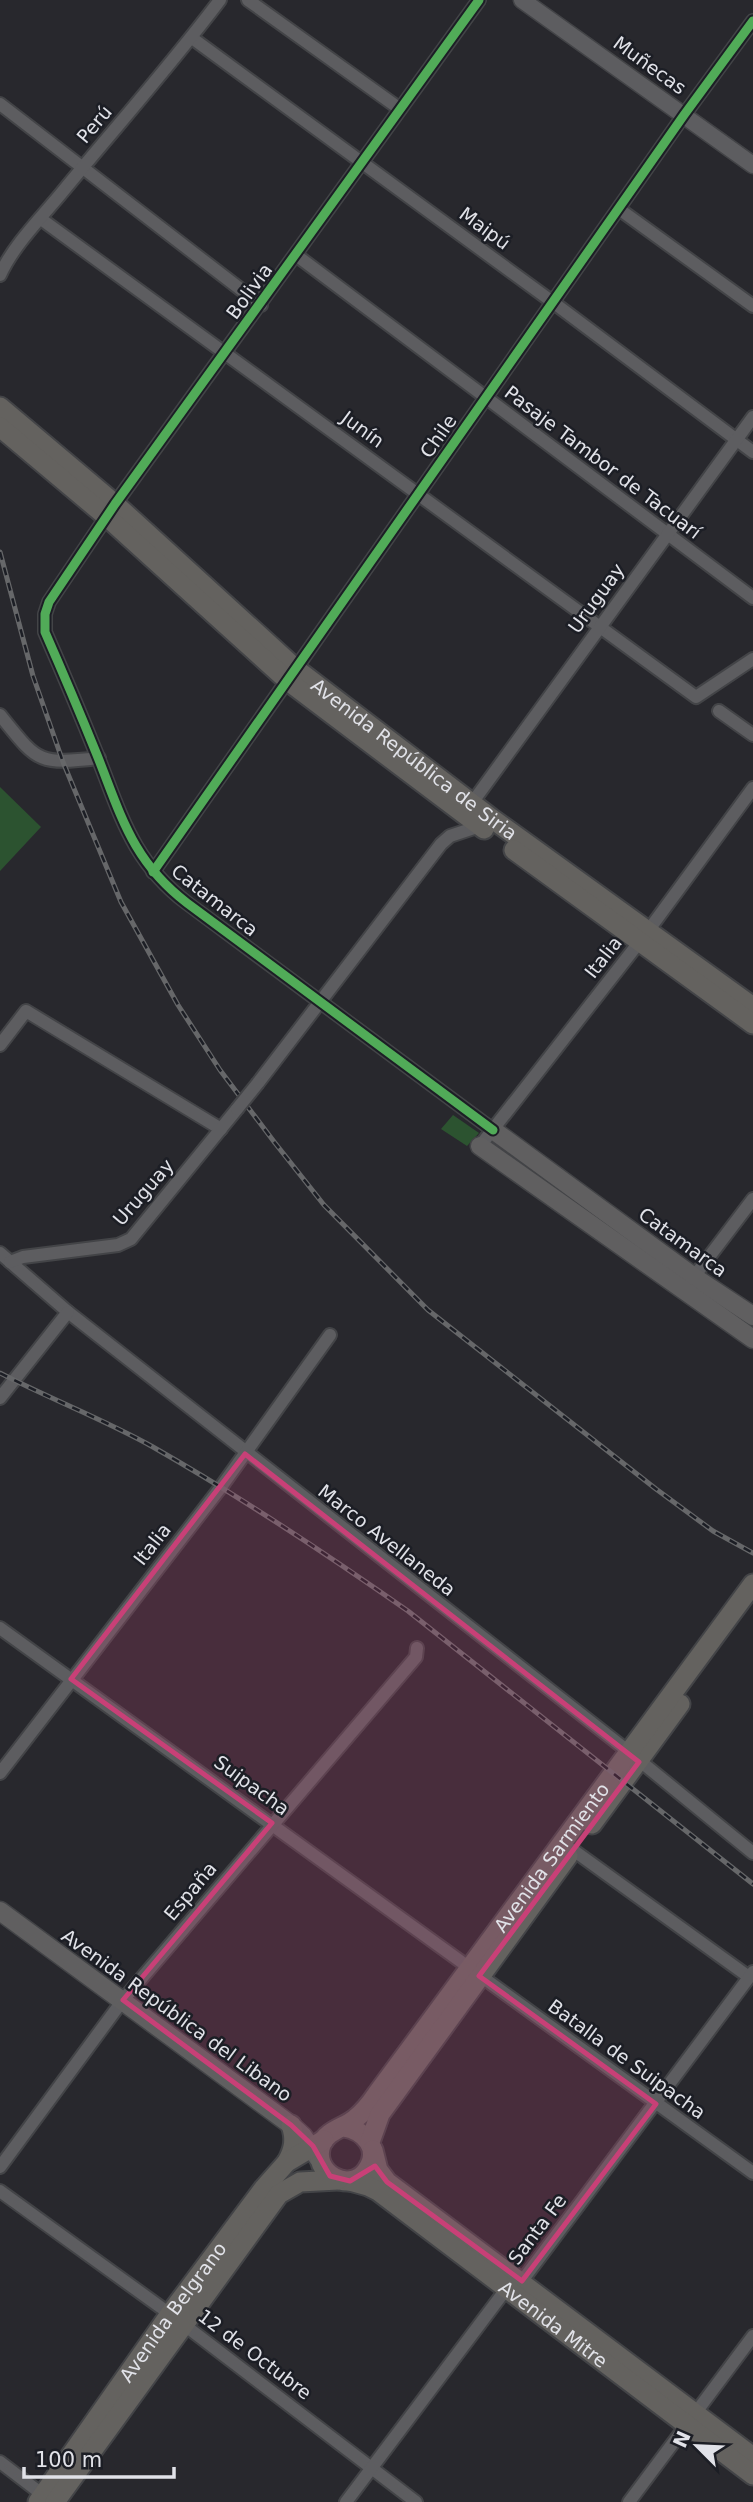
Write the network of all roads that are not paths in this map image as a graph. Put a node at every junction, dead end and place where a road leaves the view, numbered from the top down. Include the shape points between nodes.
1 (220, 0) edge
2 (248, 0) edge
3 (479, 0) edge
4 (522, 0) edge
5 (753, 21) edge
6 (192, 38) junction
7 (0, 104) edge
8 (400, 109) junction
9 (684, 116) junction
10 (362, 162) junction
11 (753, 165) edge
12 (82, 168) junction
13 (619, 209) junction
14 (41, 219) junction
15 (296, 255) junction
16 (0, 275) edge
17 (554, 303) junction
18 (261, 304) junction
19 (753, 306) edge
20 (226, 353) junction
21 (486, 398) junction
22 (0, 407) edge
23 (753, 417) edge
24 (0, 427) edge
25 (736, 440) junction
26 (753, 452) edge
27 (420, 493) junction
28 (111, 510) junction
29 (667, 534) junction
30 (753, 598) edge
31 (49, 603) joint
32 (599, 626) junction
33 (753, 659) edge
34 (292, 675) junction
35 (719, 711) dead end
36 (0, 715) edge
37 (753, 735) edge
38 (99, 758) junction
39 (753, 788) edge
40 (478, 813) junction
41 (153, 872) junction
42 (644, 936) junction
43 (751, 1001) edge
44 (321, 1003) junction
45 (753, 1024) edge
46 (0, 1045) edge
47 (221, 1129) junction
48 (493, 1130) junction
49 (480, 1146) joint
50 (753, 1199) edge
51 (5, 1258) edge
52 (688, 1285) junction
53 (68, 1312) junction
54 (753, 1318) edge
55 (330, 1335) dead end
56 (753, 1339) edge
57 (2, 1395) edge
58 (246, 1454) junction
59 (753, 1584) edge
60 (753, 1605) edge
61 (0, 1628) edge
62 (417, 1648) dead end
63 (701, 1664) junction
64 (71, 1679) junction
65 (634, 1757) junction
66 (0, 1773) edge
67 (272, 1823) junction
68 (573, 1850) junction
69 (753, 1853) edge
70 (0, 1911) edge
71 (474, 1972) junction
72 (751, 1975) edge
73 (123, 2000) junction
74 (656, 2104) junction
75 (291, 2125) junction
76 (344, 2127) junction
77 (371, 2146) junction
78 (318, 2150) junction
79 (287, 2162) junction
80 (0, 2167) edge
81 (753, 2173) edge
82 (344, 2180) junction
83 (0, 2191) edge
84 (514, 2285) junction
85 (177, 2319) junction
86 (753, 2336) edge
87 (692, 2419) junction
88 (753, 2457) edge
89 (0, 2462) edge
90 (371, 2467) junction
91 (753, 2475) edge
92 (47, 2500) edge
93 (346, 2502) edge
94 (416, 2502) edge
95 (629, 2502) edge

1 - 6 street, Perú
2 - 8 street
3 - 8 street, Bolivia
4 - 9 street, Muñecas
5 - 9 street, Chile
6 - 10 street, Maipú
6 - 12 street, Perú
7 - 12 street
8 - 10 street, Bolivia
9 - 11 street, Muñecas
9 - 13 street, Chile
10 - 15 street, Bolivia
10 - 17 street, Maipú
12 - 14 street, Perú
12 - 18 street
13 - 17 street, Chile
13 - 19 street
14 - 16 street, Perú
14 - 20 street, Junín
15 - 18 street, Bolivia
15 - 21 street, Pasaje Tambor de Tacuarí
17 - 21 street, Chile
17 - 25 street, Maipú
18 - 20 street, Bolivia
20 - 27 street, Junín
20 - 28 street, Bolivia
21 - 27 street, Chile
21 - 29 street, Pasaje Tambor de Tacuarí
22 - 28 main road, Avenida República de Siria
23 - 25 street, Uruguay
24 - 28 main road, Avenida República de Siria
25 - 26 street, Maipú
25 - 29 street, Uruguay
27 - 32 street, Junín
27 - 34 street, Chile
28 - 31 street, Bolivia
28 - 34 main road, Avenida República de Siria
29 - 30 street, Pasaje Tambor de Tacuarí
29 - 32 street, Uruguay
31 - 38 street, Catamarca via 45,632
32 - 33 street, Junín via 696,697
32 - 40 street, Uruguay
34 - 40 main road, Avenida República de Siria
34 - 41 street, Chile
35 - 37 street
36 - 38 street via 29,752 40,758 63,762
38 - 41 street, Catamarca via 136,850
39 - 42 street, Italia
40 - 42 main road, Avenida República de Siria
40 - 44 street via 441,844
41 - 44 street, Catamarca via 178,896
42 - 43 main road, Avenida República de Siria
42 - 45 main road, Avenida República de Siria
42 - 48 street, Italia
44 - 47 street, Uruguay, bridge
44 - 48 street, Catamarca
46 - 47 street via 26,1011
47 - 51 street, Uruguay via 131,1239 118,1245
48 - 49 street, Italia
48 - 52 main road, Catamarca
49 - 52 main road, Catamarca
50 - 52 street
51 - 53 street, Marco Avellaneda
52 - 54 main road, Catamarca
52 - 56 main road, Catamarca
53 - 57 street
53 - 58 street, Marco Avellaneda
55 - 58 street, Italia
58 - 64 street, Italia
58 - 65 street, Marco Avellaneda
59 - 63 main road, Avenida Sarmiento
60 - 63 main road, Avenida Sarmiento
61 - 64 street, Suipacha
62 - 67 street, España via 416,1657
63 - 65 main road, Avenida Sarmiento
64 - 66 street, Italia
64 - 67 street, Suipacha
65 - 68 main road, Avenida Sarmiento
65 - 69 street, Marco Avellaneda
65 - 71 main road, Avenida Sarmiento
67 - 71 street, Suipacha
67 - 73 street, España
68 - 71 main road, Avenida Sarmiento
68 - 72 street
70 - 73 main road, Avenida República del Libano
71 - 74 street, Batalla de Suipacha
71 - 76 main road, Avenida Sarmiento via 365,2110
71 - 77 main road, Avenida Sarmiento via 380,2114
72 - 74 street, Santa Fe
73 - 75 main road, Avenida República del Libano
73 - 80 street, España
74 - 81 street, Batalla de Suipacha
74 - 84 street, Santa Fe
75 - 78 main road, Avenida República del Libano
75 - 79 main road via 295,2144
76 - 77 main road via 359,2131
76 - 78 main road via 329,2134
77 - 82 main road via 372,2158 365,2173
77 - 84 main road, Avenida Mitre via 387,2182
78 - 79 main road, Avenida Belgrano
78 - 82 main road via 330,2176
79 - 85 main road, Avenida Belgrano via 264,2188
82 - 84 main road, Avenida Mitre via 378,2191
82 - 85 main road, Avenida Belgrano via 300,2182 279,2194
83 - 85 street, 12 de Octubre
84 - 87 main road, Avenida Mitre
84 - 90 street, Santa Fe
85 - 90 street, 12 de Octubre
85 - 92 main road, Avenida Belgrano
86 - 87 street
87 - 88 main road, Avenida Mitre
87 - 91 main road, Avenida Mitre
87 - 95 street
89 - 92 street
90 - 93 street, Santa Fe
90 - 94 street, 12 de Octubre

